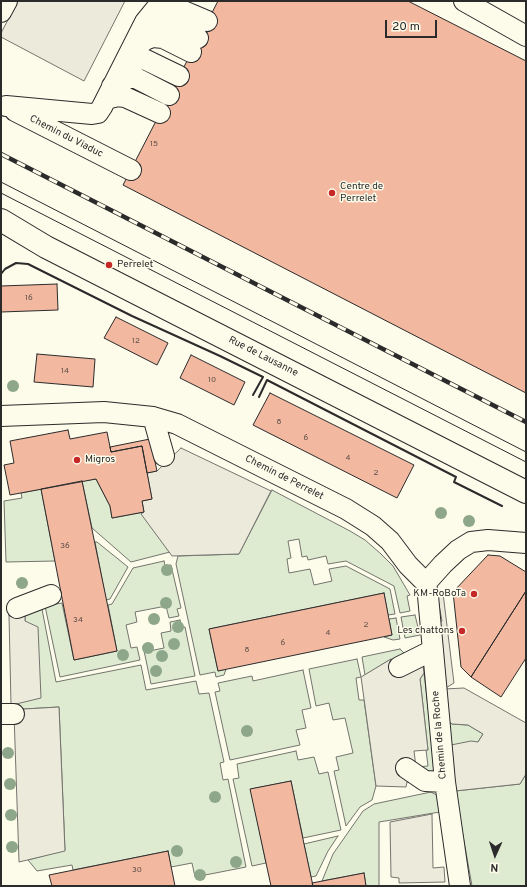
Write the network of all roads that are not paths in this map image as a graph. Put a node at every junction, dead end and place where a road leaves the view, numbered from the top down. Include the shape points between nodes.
1 (7, 1) edge
2 (190, 1) edge
3 (464, 1) edge
4 (163, 4) edge
5 (1, 12) edge
6 (526, 36) edge
7 (183, 68) junction
8 (120, 71) junction
9 (4, 105) edge
10 (131, 170) dead end
11 (1, 220) edge
12 (1, 416) edge
13 (153, 417) junction
14 (164, 456) dead end
15 (526, 492) edge
16 (526, 543) edge
17 (426, 583) junction
18 (51, 596) dead end
19 (12, 611) edge
20 (433, 650) junction
21 (399, 667) dead end
22 (406, 768) dead end
23 (445, 782) junction
24 (454, 877) edge

1 - 5 street
2 - 7 street
3 - 6 street
4 - 7 street via 174,7
4 - 8 street via 149,16
7 - 8 street via 144,59 134,61
7 - 8 street via 132,88 125,87
7 - 8 street via 163,38 153,37 145,40
7 - 8 street via 173,16 165,14 157,16
8 - 9 street via 96,114
9 - 10 street, Chemin du Viaduc
11 - 15 main road, Rue de Lausanne via 46,247
12 - 13 street, Chemin de Perrelet via 104,412
13 - 14 street
13 - 17 street, Chemin de Perrelet via 177,424 346,509 374,526
16 - 17 street via 488,540 471,542 458,550
17 - 20 street, Chemin de la Roche
18 - 19 street
20 - 21 street
20 - 23 street, Chemin de la Roche
22 - 23 street via 425,781
23 - 24 street, Chemin de la Roche

